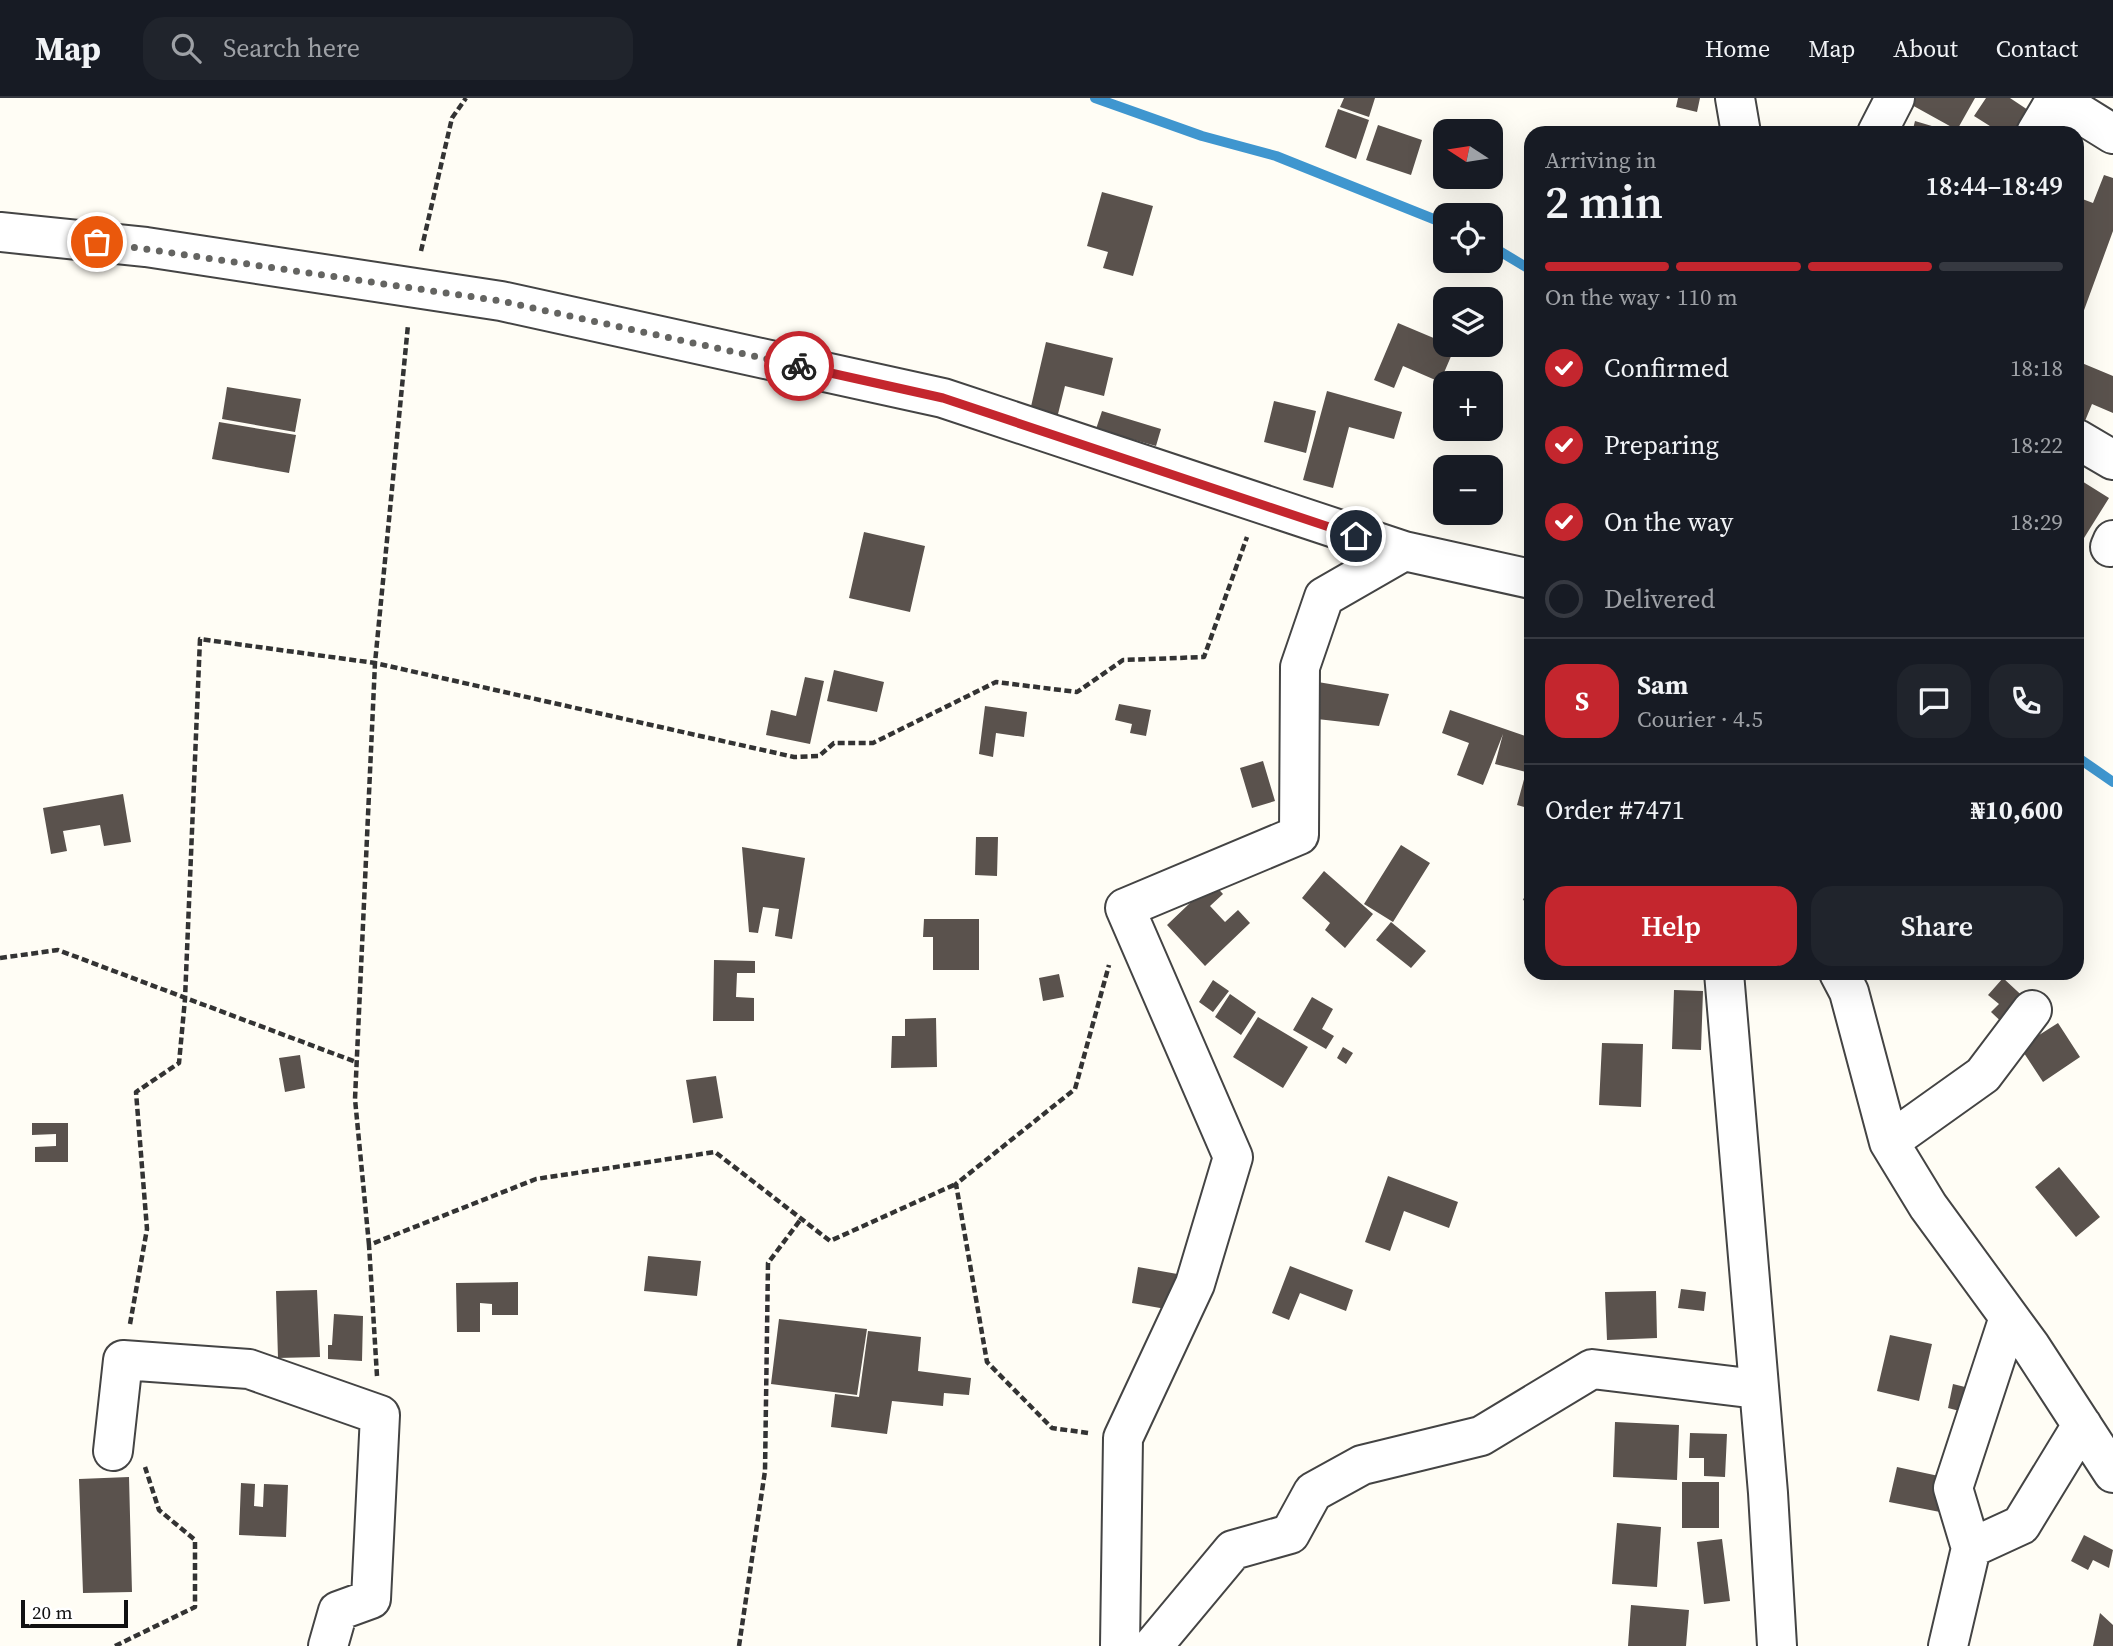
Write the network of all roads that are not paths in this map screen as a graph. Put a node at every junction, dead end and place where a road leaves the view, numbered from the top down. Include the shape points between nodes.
1 (1735, 98) edge
2 (1895, 98) edge
3 (2056, 99) edge
4 (1740, 126) edge
5 (1881, 126) edge
6 (2040, 126) edge
7 (2113, 134) edge
8 (0, 232) edge
9 (2084, 443) edge
10 (2113, 460) edge
11 (1404, 551) junction
12 (1524, 577) edge
13 (1725, 980) edge
14 (1843, 980) edge
15 (2032, 1010) dead end
16 (1889, 1142) junction
17 (2009, 1317) junction
18 (1757, 1389) junction
19 (2082, 1425) junction
20 (113, 1451) road end
21 (2113, 1473) edge
22 (1971, 1548) junction
23 (328, 1646) edge
24 (1120, 1646) edge
25 (1153, 1646) edge
26 (1777, 1646) edge
27 (1948, 1646) edge

1 - 4 street
2 - 5 street
3 - 6 street
3 - 7 street
8 - 11 street via 146,247 501,301 943,398
9 - 10 street
11 - 12 street
11 - 24 street via 1324,597 1300,667 1299,835 1125,908 1233,1157 1195,1284 1123,1438
13 - 18 street
14 - 16 street
15 - 16 street via 1983,1074
16 - 17 street via 1928,1206
17 - 19 street
17 - 22 street via 1953,1488
18 - 25 street via 1592,1369 1481,1436 1362,1465 1313,1492 1290,1534 1233,1550
18 - 26 street
19 - 21 street
19 - 22 street via 2021,1525
20 - 23 street via 123,1360 249,1369 380,1415 371,1598 338,1611
22 - 27 street

